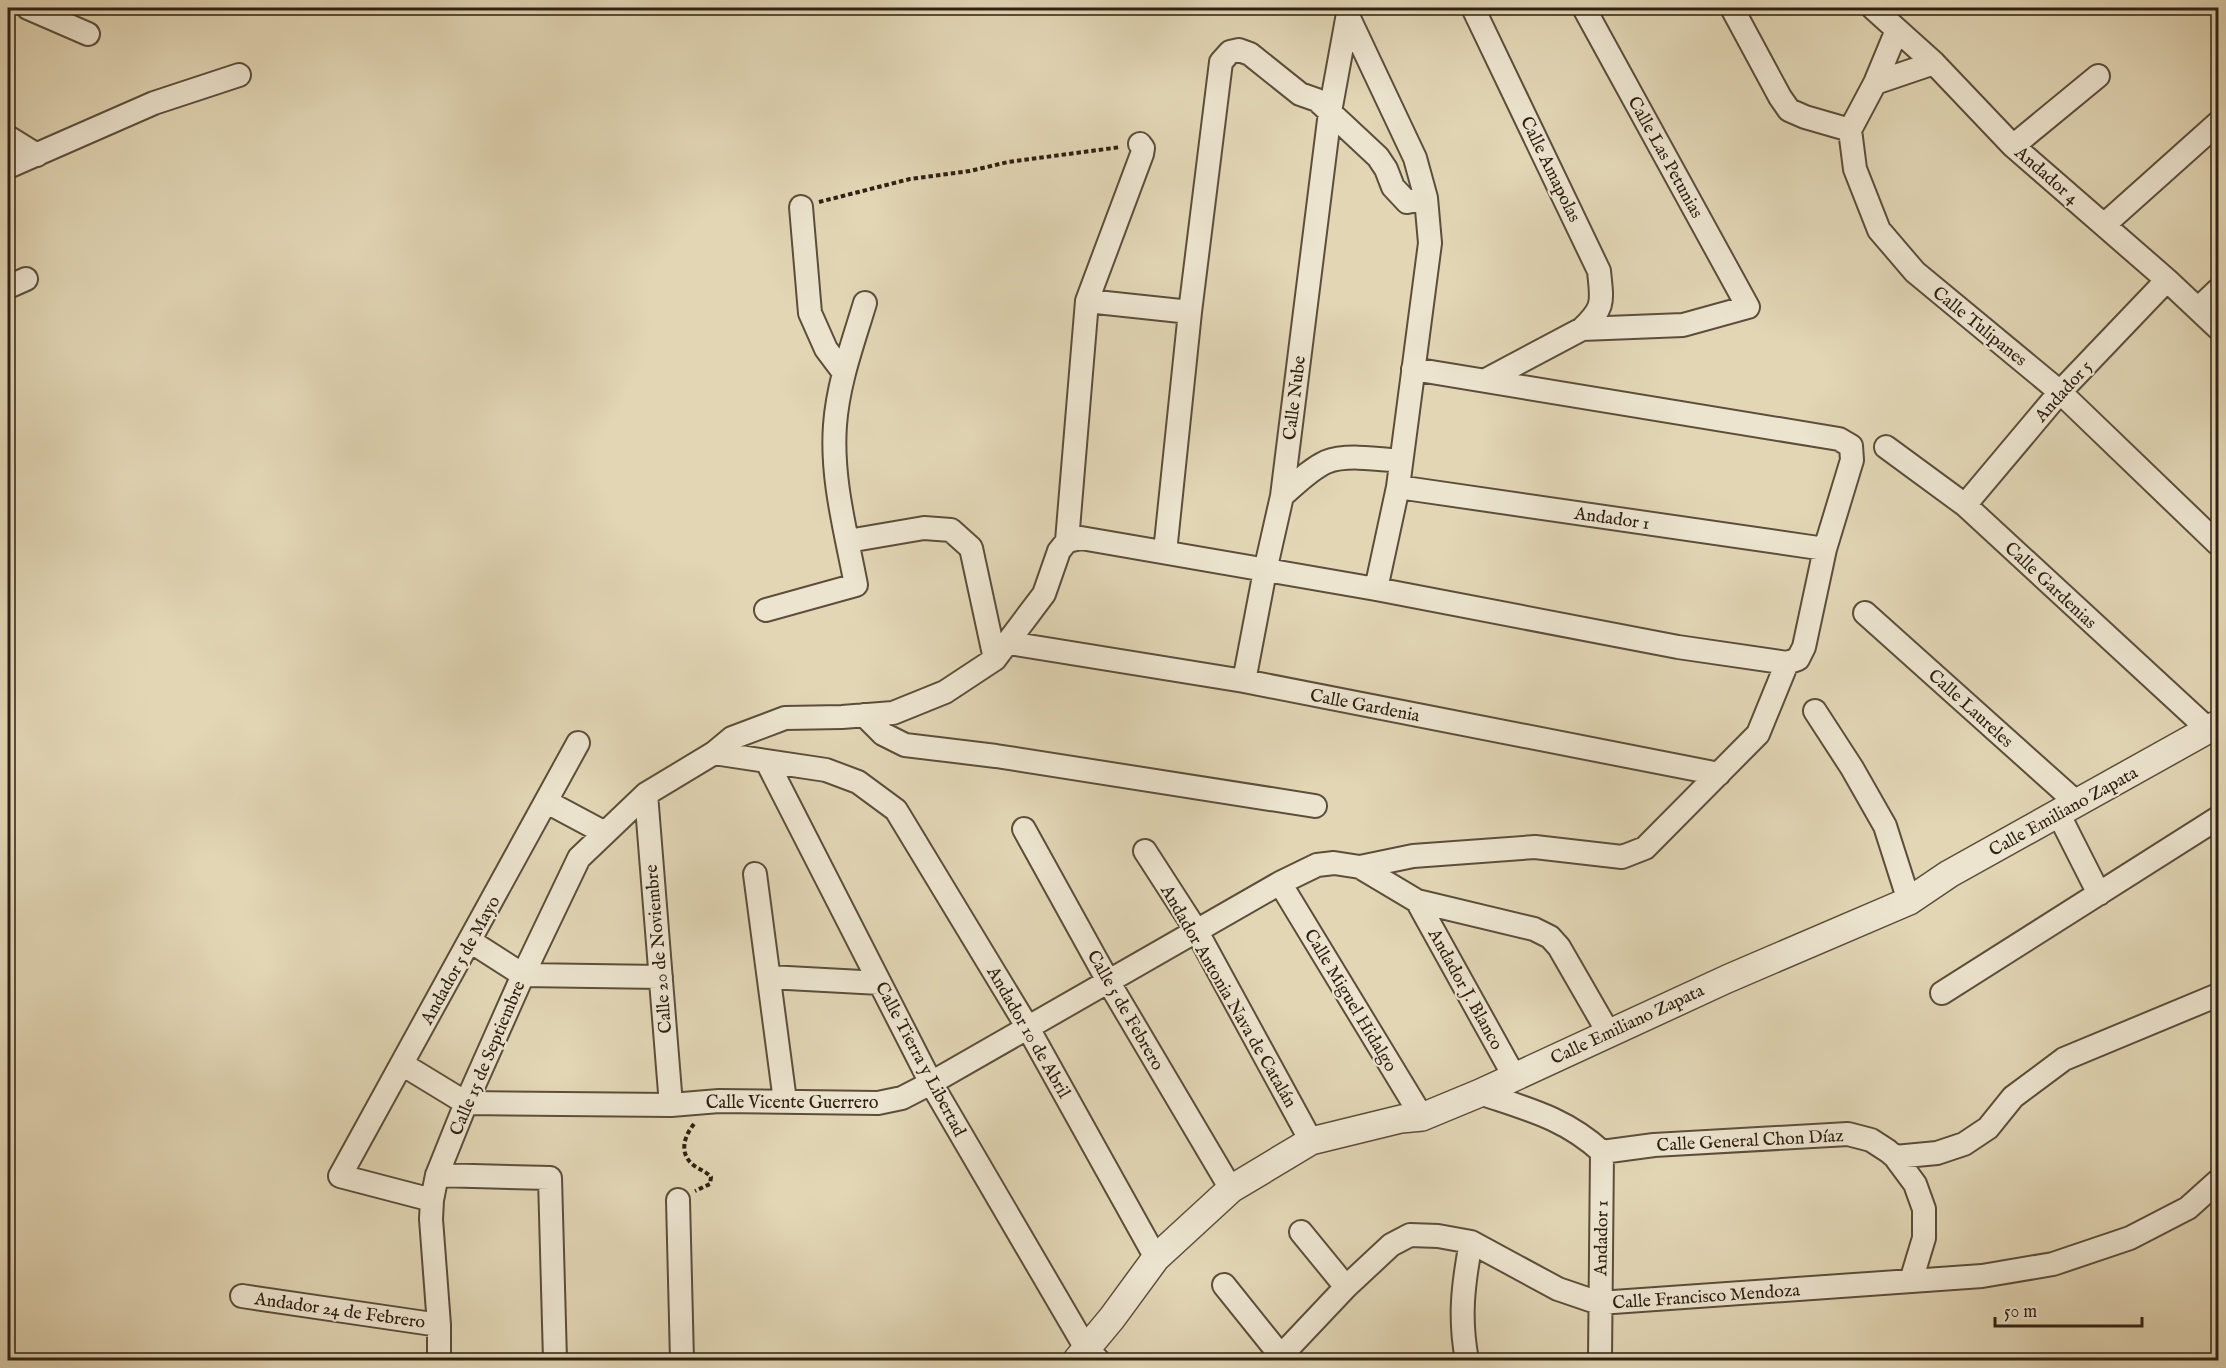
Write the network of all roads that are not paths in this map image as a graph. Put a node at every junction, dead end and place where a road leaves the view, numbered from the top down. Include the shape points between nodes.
1 (28, 8) edge
2 (1473, 8) edge
3 (1584, 8) edge
4 (1732, 8) edge
5 (1873, 8) edge
6 (1349, 12) edge
7 (1897, 30) junction
8 (88, 34) dead end
9 (1934, 63) junction
10 (238, 75) dead end
11 (2098, 76) dead end
12 (1875, 83) junction
13 (1330, 112) junction
14 (2218, 123) edge
15 (1850, 130) junction
16 (8, 136) edge
17 (1140, 144) road end
18 (2013, 146) junction
19 (37, 154) junction
20 (8, 167) edge
21 (1426, 198) junction
22 (801, 207) road end
23 (2104, 225) junction
24 (2167, 280) junction
25 (2218, 290) edge
26 (1087, 301) junction
27 (865, 303) dead end
28 (2198, 309) junction
29 (1190, 312) junction
30 (2218, 328) edge
31 (1582, 329) junction
32 (1413, 369) junction
33 (844, 373) junction
34 (1486, 380) junction
35 (2060, 392) junction
36 (1886, 447) dead end
37 (1401, 460) junction
38 (1398, 487) junction
39 (1282, 496) junction
40 (1965, 506) junction
41 (848, 541) junction
42 (1067, 541) junction
43 (2218, 544) edge
44 (1825, 549) junction
45 (1165, 552) junction
46 (1265, 571) junction
47 (1376, 589) junction
48 (766, 610) dead end
49 (1865, 613) dead end
50 (1002, 651) junction
51 (1787, 663) junction
52 (1244, 681) junction
53 (1815, 711) dead end
54 (864, 715) junction
55 (2214, 727) edge
56 (578, 742) dead end
57 (714, 753) junction
58 (767, 762) junction
59 (1719, 774) junction
60 (646, 794) junction
61 (547, 802) junction
62 (1316, 806) dead end
63 (2068, 808) junction
64 (2218, 818) edge
65 (1024, 829) dead end
66 (605, 833) junction
67 (1145, 851) dead end
68 (1360, 867) junction
69 (755, 874) dead end
70 (1280, 883) junction
71 (2099, 894) junction
72 (1417, 901) junction
73 (1909, 901) junction
74 (1196, 930) junction
75 (470, 941) junction
76 (523, 975) junction
77 (661, 977) junction
78 (769, 977) junction
79 (1108, 981) junction
80 (880, 983) junction
81 (1942, 993) dead end
82 (2218, 995) edge
83 (1028, 1028) junction
84 (1608, 1032) junction
85 (402, 1064) junction
86 (1515, 1076) junction
87 (931, 1083) junction
88 (1480, 1093) junction
89 (785, 1101) junction
90 (466, 1103) junction
91 (671, 1105) junction
92 (1422, 1117) junction
93 (1311, 1141) junction
94 (1602, 1152) junction
95 (1895, 1157) junction
96 (437, 1175) junction
97 (2218, 1181) edge
98 (1231, 1190) junction
99 (432, 1200) junction
100 (678, 1200) road end
101 (1301, 1232) dead end
102 (1471, 1242) junction
103 (1156, 1258) junction
104 (1911, 1281) junction
105 (1224, 1285) dead end
106 (1347, 1287) junction
107 (242, 1296) dead end
108 (1599, 1303) junction
109 (439, 1325) junction
110 (1087, 1357) edge
111 (1279, 1358) edge
112 (439, 1360) edge
113 (555, 1360) edge
114 (682, 1360) edge
115 (1467, 1360) edge
116 (1600, 1360) edge

1 - 8 street
2 - 31 street, Calle Amapolas via 1599,271 1602,296 1598,313
3 - 31 street, Calle Las Petunias via 1748,306 1683,325
4 - 15 street via 1789,110
5 - 7 street, Andador 4
6 - 13 street, Calle Nube
6 - 21 street via 1415,158
7 - 9 street, Andador 4
7 - 12 street
9 - 12 street
9 - 18 street, Andador 4
10 - 19 street via 154,103
11 - 18 street
12 - 15 street
13 - 21 street via 1378,157 1402,198 1407,202
13 - 29 street via 1317,100 1300,94 1251,54 1230,52 1221,62
13 - 39 street, Calle Nube
14 - 23 street
15 - 35 street, Calle Tulipanes via 1855,169 1879,230 1914,272
16 - 19 street
17 - 26 street via 1142,154
18 - 23 street, Andador 4
19 - 20 street
21 - 32 street via 1430,243
22 - 33 street via 810,313 826,349
23 - 24 street, Andador 4
24 - 28 street
24 - 35 street, Andador 5
25 - 28 street
26 - 29 street
26 - 42 street
27 - 33 street
28 - 30 street
29 - 45 street
31 - 34 street
32 - 34 street
32 - 37 street
33 - 41 street via 835,424 836,485
34 - 44 street via 1839,439 1851,446 1852,460
35 - 40 street, Andador 5
35 - 43 street, Calle Tulipanes
36 - 40 street, Calle Gardenias
37 - 38 street
37 - 39 street via 1329,461 1309,472
38 - 44 street, Andador 1
38 - 47 street
39 - 46 street, Calle Nube
40 - 55 street, Calle Gardenias
41 - 48 street via 856,585
41 - 50 street via 924,528 951,530 970,548
42 - 45 street via 1081,538
42 - 50 street via 1059,551 1044,594
44 - 51 street via 1804,647 1798,659
45 - 46 street
46 - 47 street
46 - 52 street, Calle Nube
47 - 51 street via 1678,647
49 - 63 street, Calle Laureles
50 - 52 street, Calle Gardenia
50 - 54 street, Calle 15 de Septiembre via 945,692 893,713
51 - 59 street via 1758,734
52 - 59 street, Calle Gardenia
53 - 73 street via 1885,826
54 - 57 street, Calle 15 de Septiembre via 785,718 732,738
54 - 62 street via 883,734 905,745
55 - 63 street, Calle Emiliano Zapata
56 - 61 street, Andador 5 de Mayo
57 - 58 street
57 - 60 street, Calle 15 de Septiembre
58 - 80 street, Calle Tierra y Libertad
58 - 83 street, Andador 10 de Abril via 837,774 858,782 896,810
59 - 68 street via 1645,848 1631,855 1535,847 1413,856
60 - 66 street, Calle 15 de Septiembre
60 - 77 street, Calle 20 de Noviembre
61 - 66 street
61 - 75 street, Andador 5 de Mayo
63 - 71 street
63 - 73 street, Calle Emiliano Zapata via 1949,874
64 - 71 street
65 - 79 street, Calle 5 de Febrero
66 - 76 street, Calle 15 de Septiembre via 579,858
67 - 74 street, Andador Antonia Nava de Catalán
68 - 70 street, Calle Vicente Guerrero via 1317,865
68 - 72 street
69 - 78 street
70 - 74 street, Calle Vicente Guerrero
70 - 92 street, Calle Miguel Hidalgo
71 - 81 street
72 - 84 street via 1534,929 1550,937
72 - 86 street, Andador J. Blanco
73 - 84 street, Calle Emiliano Zapata
74 - 79 street, Calle Vicente Guerrero
74 - 93 street, Andador Antonia Nava de Catalán
75 - 76 street
75 - 85 street, Andador 5 de Mayo
76 - 77 street
76 - 90 street, Calle 15 de Septiembre
77 - 91 street, Calle 20 de Noviembre
78 - 80 street
78 - 89 street
79 - 83 street, Calle Vicente Guerrero
79 - 98 street, Calle 5 de Febrero
80 - 87 street, Calle Tierra y Libertad
82 - 95 street via 2064,1059 2013,1097 1988,1128 1964,1144 1936,1153
83 - 87 street, Calle Vicente Guerrero
83 - 103 street, Andador 10 de Abril
84 - 86 street, Calle Emiliano Zapata
85 - 90 street
85 - 99 street, Andador 5 de Mayo via 340,1176
86 - 88 street, Calle Emiliano Zapata
87 - 89 street, Calle Vicente Guerrero via 902,1098 878,1103
87 - 110 street, Calle Tierra y Libertad
88 - 92 street, Calle Emiliano Zapata
88 - 94 street via 1554,1119 1584,1135
89 - 91 street, Calle Vicente Guerrero
90 - 91 street, Calle Vicente Guerrero
90 - 96 street, Calle 15 de Septiembre
92 - 93 street, Calle Emiliano Zapata
93 - 98 street, Calle Emiliano Zapata
94 - 95 street, Calle General Chon Díaz via 1654,1145 1848,1134 1871,1140
94 - 108 street, Andador 1
95 - 104 street, Calle General Chon Díaz via 1915,1184 1924,1209 1924,1238
96 - 99 street, Calle 15 de Septiembre
96 - 113 street via 550,1178
97 - 104 street, Calle Francisco Mendoza via 2188,1208 2130,1238 2053,1264 1982,1276
98 - 103 street, Calle Emiliano Zapata
99 - 109 street, Calle 15 de Septiembre
100 - 114 street
101 - 106 street
102 - 106 street, Calle Francisco Mendoza via 1410,1235 1391,1245
102 - 108 street, Calle Francisco Mendoza via 1558,1289
102 - 115 street via 1463,1286 1462,1333
103 - 110 street, Calle Emiliano Zapata
104 - 108 street, Calle Francisco Mendoza
105 - 111 street
106 - 111 street, Calle Francisco Mendoza
107 - 109 street, Andador 24 de Febrero
108 - 116 street, Andador 1
109 - 112 street, Calle 15 de Septiembre

